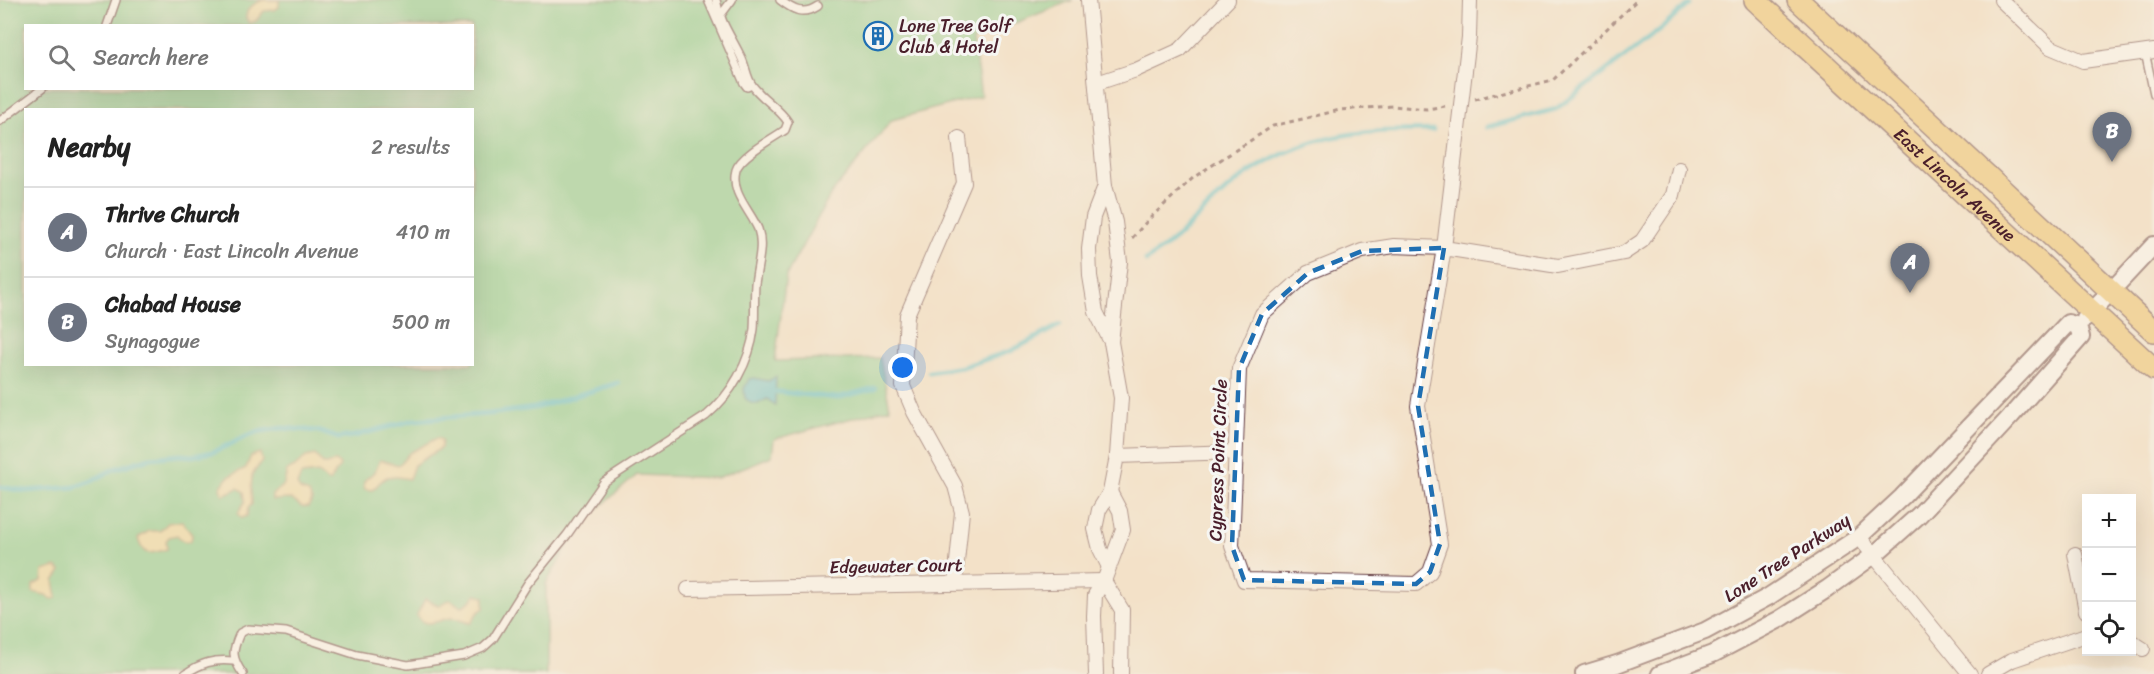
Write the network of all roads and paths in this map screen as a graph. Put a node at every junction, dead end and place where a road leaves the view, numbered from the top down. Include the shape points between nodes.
1 (116, 0) edge
2 (708, 0) edge
3 (716, 0) edge
4 (732, 0) edge
5 (780, 0) edge
6 (1088, 0) edge
7 (1228, 0) edge
8 (1470, 0) edge
9 (1637, 0) edge
10 (1755, 0) edge
11 (1798, 0) edge
12 (2001, 0) edge
13 (818, 6) dead end
14 (720, 16) junction
15 (108, 24) edge
16 (2149, 51) edge
17 (1096, 82) junction
18 (752, 85) junction
19 (40, 90) edge
20 (2154, 94) edge
21 (1460, 103) junction
22 (0, 121) edge
23 (959, 138) dead end
24 (1679, 169) dead end
25 (1105, 186) junction
26 (2154, 245) edge
27 (1443, 248) junction
28 (1119, 252) junction
29 (2111, 290) junction
30 (2092, 310) junction
31 (2078, 326) junction
32 (2154, 331) edge
33 (1111, 342) junction
34 (2154, 369) edge
35 (1234, 452) junction
36 (1117, 456) junction
37 (1110, 492) junction
38 (1859, 537) junction
39 (2075, 554) dead end
40 (1874, 555) junction
41 (1108, 565) junction
42 (1104, 581) junction
43 (955, 582) junction
44 (688, 589) dead end
45 (2084, 602) edge
46 (2082, 637) edge
47 (234, 646) junction
48 (221, 660) junction
49 (233, 661) junction
50 (185, 674) edge
51 (243, 674) edge
52 (1096, 674) edge
53 (1120, 674) edge
54 (1584, 674) edge
55 (1660, 674) edge
56 (1970, 674) edge
57 (1988, 674) edge

1 - 15 lane
2 - 18 lane via 744,83 747,87
3 - 14 lane
4 - 14 lane
5 - 13 lane via 799,12 810,12
6 - 17 street
7 - 17 street via 1180,50 1136,70
8 - 21 street, Cypress Point Circle
9 - 21 path via 1553,80
10 - 30 main road, East Lincoln Avenue
11 - 29 main road, East Lincoln Avenue
12 - 16 street via 2050,46 2083,61
14 - 18 lane
16 - 20 lane
17 - 25 street
18 - 47 lane via 788,122 785,130 742,160 736,170 741,200 758,229 760,254 751,346 722,403 604,482 483,648 464,656 408,664 357,655 286,632 248,629 240,633
19 - 22 lane
21 - 27 street, Cypress Point Circle
21 - 28 path via 1427,109 1392,106 1340,110 1274,126 1194,177
23 - 43 street via 964,183 907,315 903,386 955,486 962,512
24 - 27 street via 1673,195 1642,241 1624,253 1558,266
25 - 28 street
25 - 33 street via 1093,217 1090,276 1096,312
26 - 29 street, Lone Tree Parkway
27 - 35 street, Cypress Point Circle via 1394,246 1362,251 1308,273 1262,314 1239,369
27 - 35 street, Cypress Point Circle via 1418,406 1440,544 1430,572 1416,584 1244,580 1232,546
28 - 33 street
29 - 30 street, Lone Tree Parkway
29 - 32 main road, East Lincoln Avenue
30 - 31 street, Lone Tree Parkway
30 - 34 main road, East Lincoln Avenue
31 - 38 street, Lone Tree Parkway via 2068,323
31 - 40 street, Lone Tree Parkway via 2081,337 2012,415 1919,515
33 - 36 street via 1121,398
35 - 36 street
36 - 37 street
37 - 41 street via 1120,511 1123,530
37 - 41 street via 1099,510 1095,529
38 - 40 street
38 - 54 street, Lone Tree Parkway via 1768,597 1705,631
39 - 45 street
40 - 55 street, Lone Tree Parkway via 1780,619 1715,653
40 - 56 street
41 - 42 street
42 - 43 street, Edgewater Court
42 - 52 street via 1095,596
42 - 53 street via 1122,610
43 - 44 street, Edgewater Court
46 - 57 street via 2012,660
47 - 48 lane
47 - 49 lane
48 - 49 lane
48 - 50 lane via 200,663
49 - 51 lane

